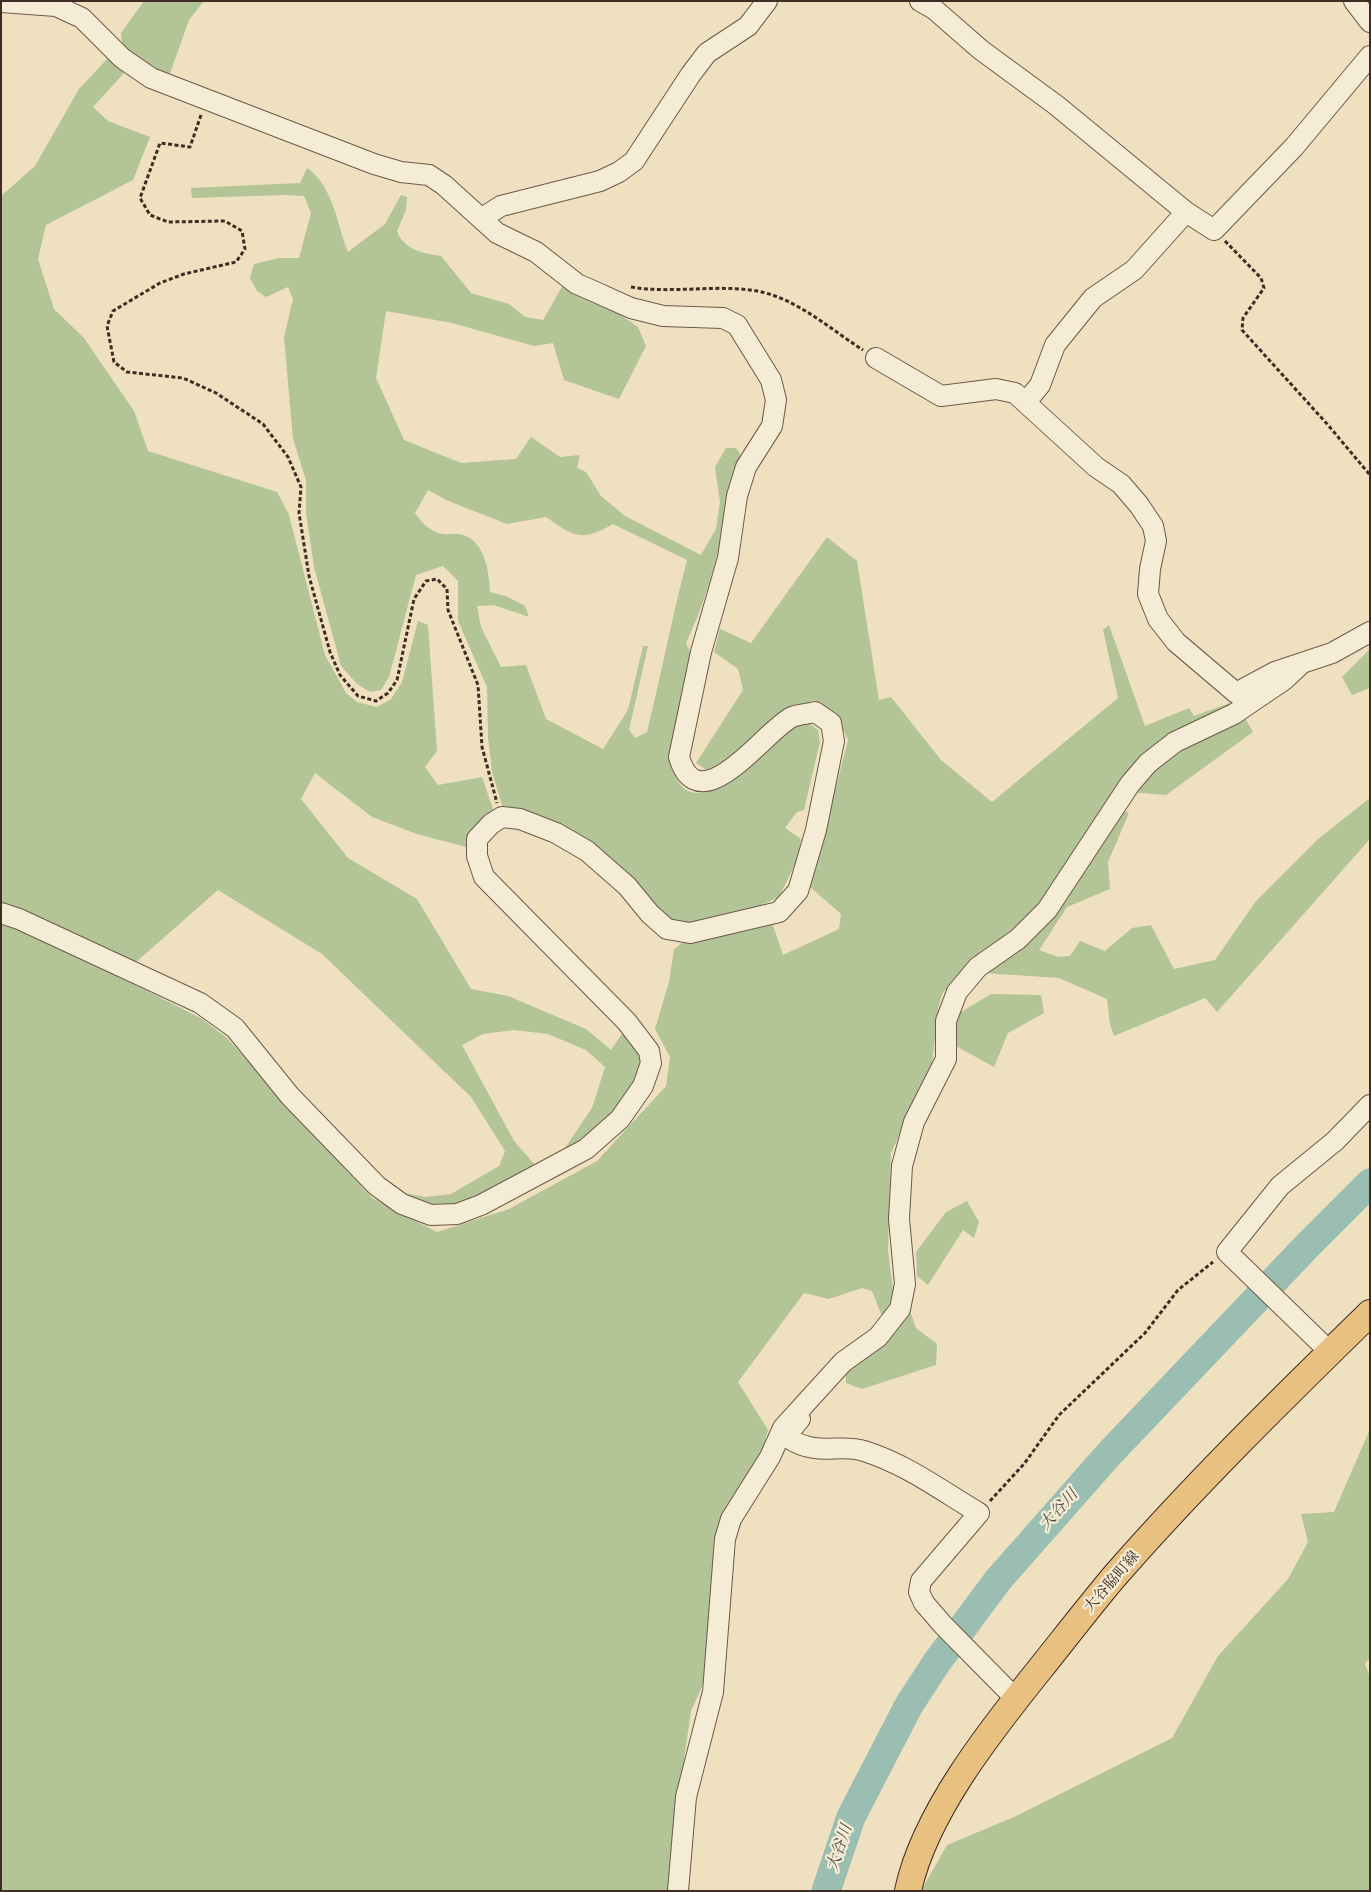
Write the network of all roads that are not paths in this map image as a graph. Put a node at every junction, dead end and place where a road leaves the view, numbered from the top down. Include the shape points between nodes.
1 (767, 1) edge
2 (920, 1) edge
3 (1354, 1) edge
4 (1, 2) edge
5 (1370, 22) edge
6 (1370, 56) edge
7 (1186, 212) junction
8 (482, 218) junction
9 (876, 358) road end
10 (1026, 402) junction
11 (1370, 632) edge
12 (1299, 666) junction
13 (1, 913) edge
14 (1370, 1105) edge
15 (1370, 1313) edge
16 (1330, 1352) junction
17 (807, 1400) junction
18 (1016, 1699) junction
19 (678, 1891) edge
20 (908, 1891) edge

1 - 8 street via 748,26 707,53 634,161 600,181 501,206
2 - 7 street via 1056,105
3 - 5 street
4 - 8 street via 56,6 82,18 122,58 152,78 374,164 428,175
6 - 7 street via 1294,147 1214,230
7 - 10 street via 1134,270 1093,298 1055,346 1040,386
8 - 13 street via 497,233 536,252 577,284 631,308 663,316 723,318 737,325 771,380 776,400 772,426 746,467 728,558 701,652 678,757 683,770 694,780 713,781 753,752 792,717 814,712 831,723 834,741 816,830 798,891 778,912 690,933 667,928 650,914 627,886 587,851 556,833 520,819 502,817 491,824 477,840 477,856 484,876 627,1022 649,1051 651,1063 643,1086 620,1119 586,1149 481,1204 457,1214 431,1215 402,1204 377,1186 290,1096 235,1028 200,1003
9 - 10 street via 942,396 996,388 1015,393
10 - 12 street via 1096,467 1121,484 1153,526 1156,541 1148,594 1158,619 1176,642 1236,693 1275,672
11 - 12 street via 1332,653
12 - 17 street via 1234,714 1175,742 1148,763 1130,784 1047,910 1018,939 978,967 957,992 946,1020 946,1059 914,1122 902,1166 899,1219 905,1284 900,1309 878,1337 843,1362
14 - 16 street via 1335,1141 1280,1186 1227,1252
15 - 16 main road, 大谷脇町線
16 - 18 main road, 大谷脇町線 via 1113,1578
17 - 18 street via 806,1413 790,1431 790,1439 799,1445 824,1450 862,1450 894,1462 979,1513 921,1581 919,1592 943,1625
17 - 19 street via 783,1428 770,1457 731,1520 724,1539 713,1692 686,1797
18 - 20 main road, 大谷脇町線 via 967,1766 936,1816

